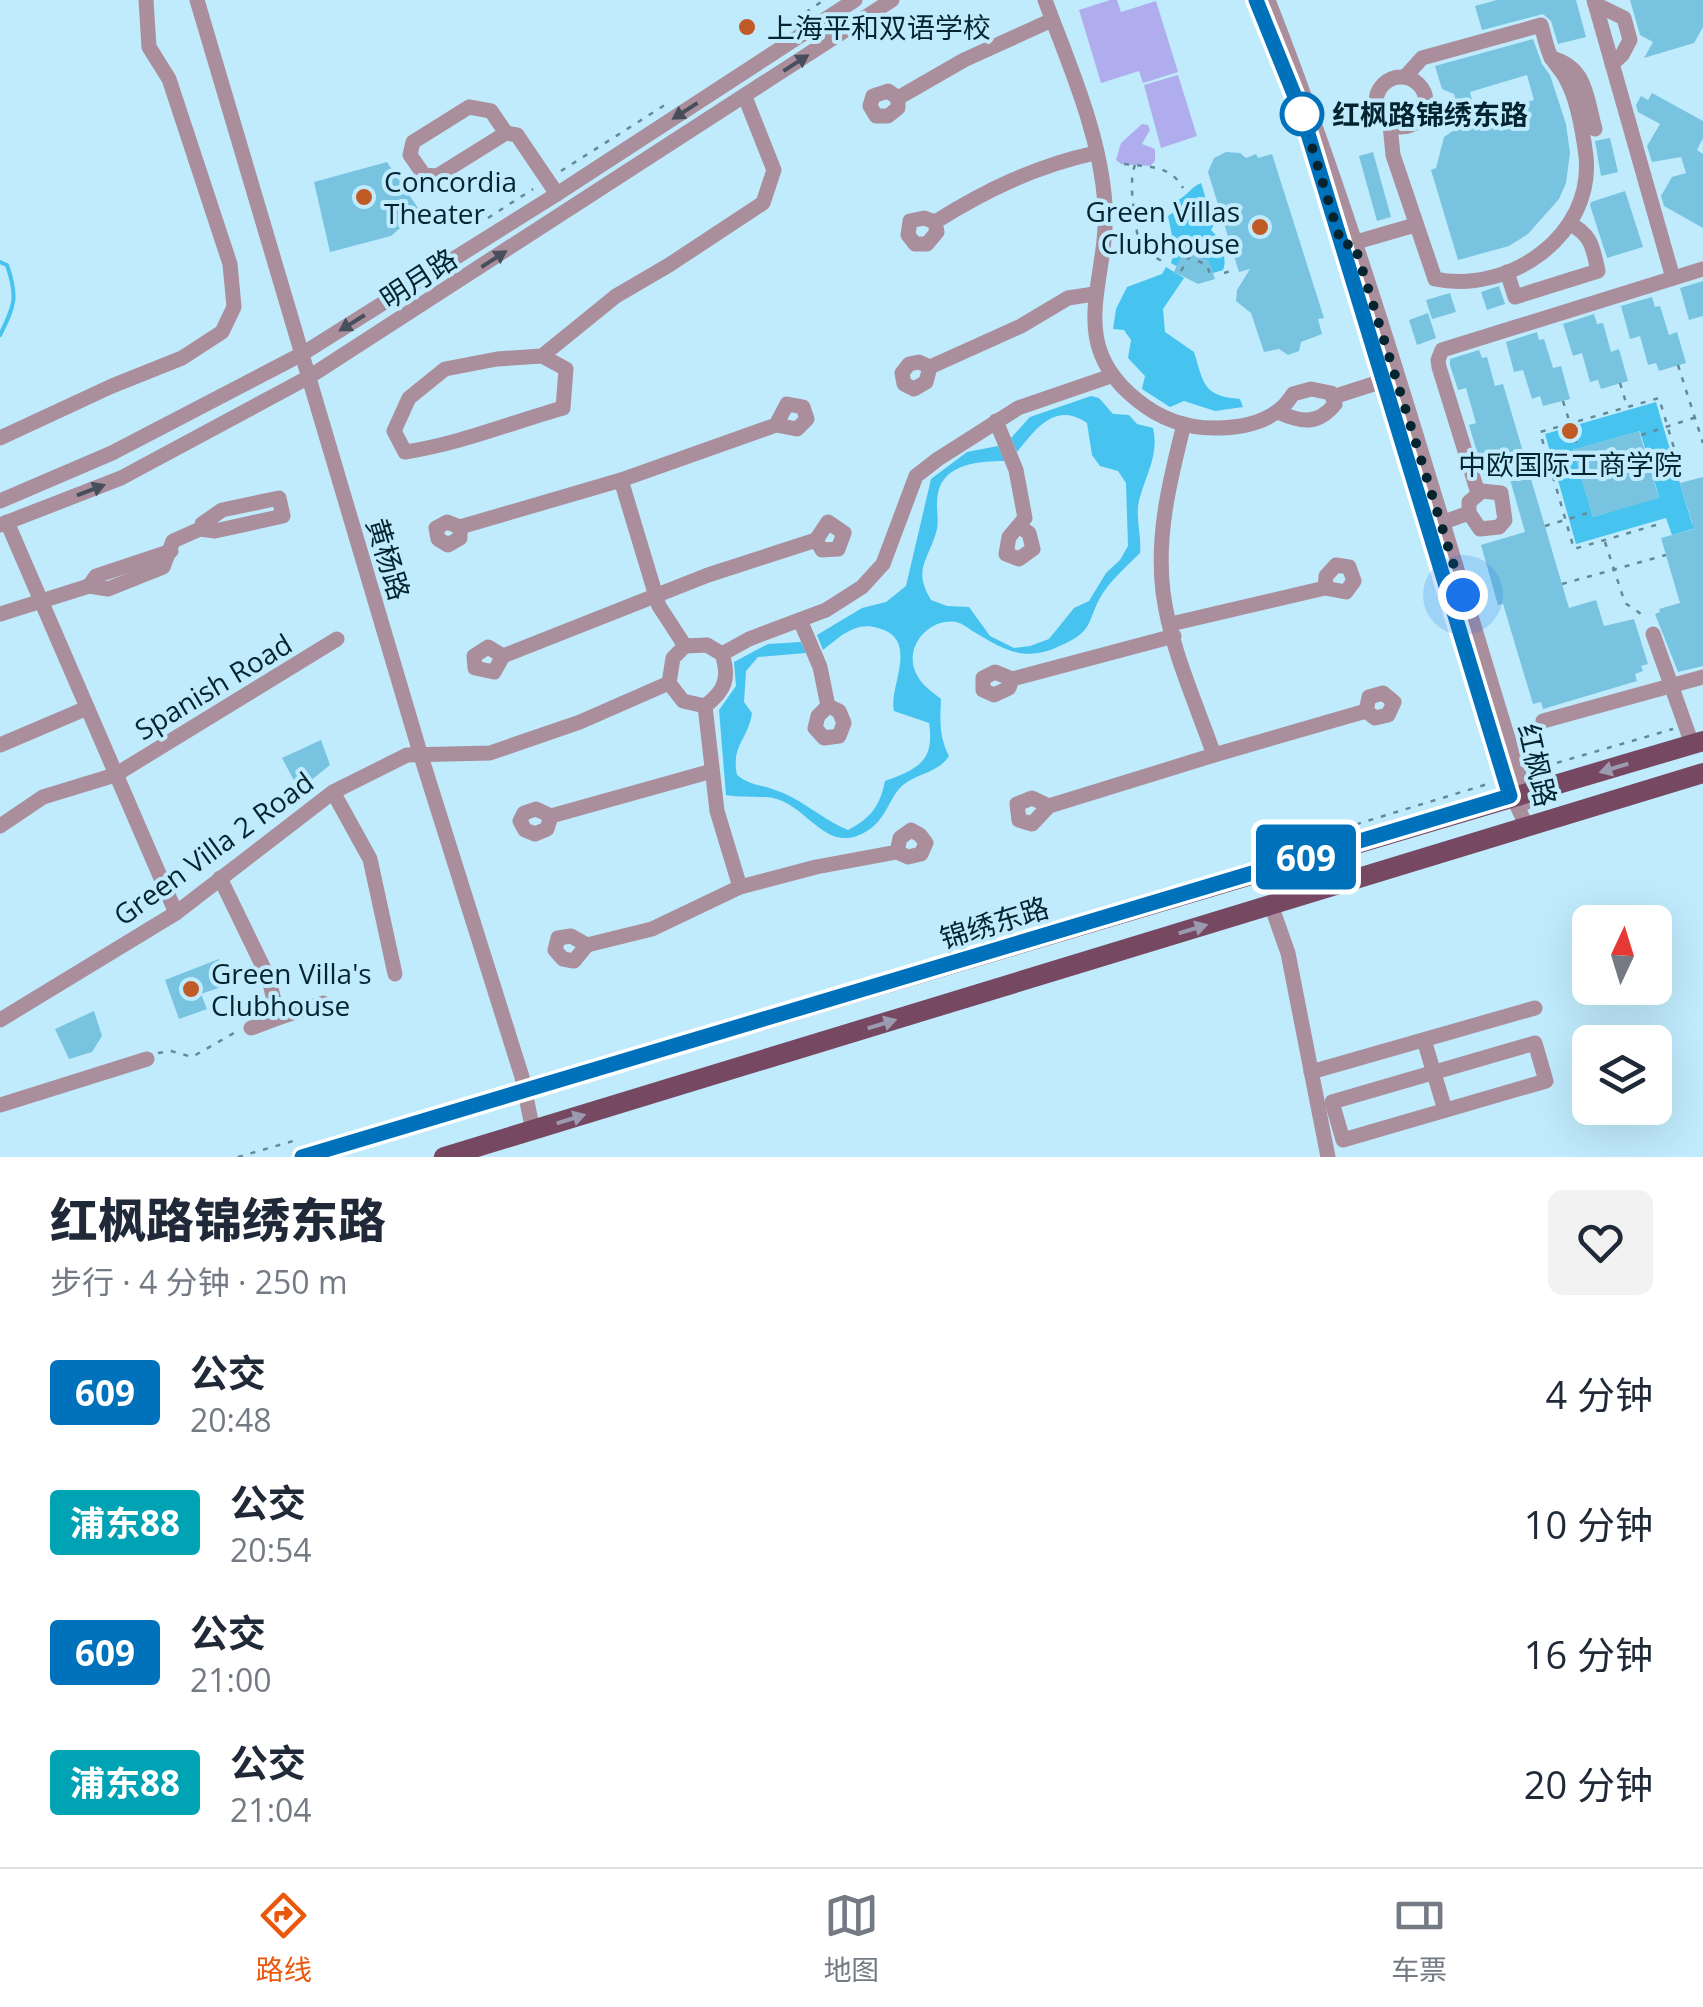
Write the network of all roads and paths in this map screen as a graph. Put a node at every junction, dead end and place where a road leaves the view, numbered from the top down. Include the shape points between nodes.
1 (146, 0) edge
2 (197, 0) edge
3 (824, 0) edge
4 (855, 0) edge
5 (892, 0) edge
6 (1045, 0) edge
7 (1256, 0) edge
8 (1268, 0) edge
9 (1594, 2) edge
10 (1052, 20) junction
11 (776, 32) dead end
12 (1551, 58) junction
13 (1612, 64) junction
14 (1405, 77) junction
15 (679, 96) dead end
16 (745, 97) junction
17 (898, 98) dead end
18 (1390, 125) junction
19 (1595, 128) dead end
20 (506, 133) junction
21 (1095, 152) junction
22 (1124, 164) dead end
23 (1135, 165) junction
24 (547, 180) junction
25 (1183, 188) dead end
26 (556, 194) junction
27 (934, 222) dead end
28 (1569, 224) junction
29 (1415, 225) junction
30 (464, 234) dead end
31 (1348, 244) junction
32 (1167, 264) dead end
33 (1703, 269) edge
34 (1231, 271) dead end
35 (1181, 272) dead end
36 (1507, 272) junction
37 (1224, 273) dead end
38 (1210, 277) dead end
39 (1672, 278) junction
40 (1094, 294) junction
41 (302, 354) junction
42 (542, 356) junction
43 (1678, 366) dead end
44 (930, 367) dead end
45 (1111, 376) junction
46 (309, 377) junction
47 (1383, 381) junction
48 (1620, 383) dead end
49 (1333, 397) junction
50 (1563, 401) dead end
51 (1628, 407) junction
52 (1278, 412) junction
53 (1703, 416) edge
54 (1695, 418) junction
55 (996, 422) junction
56 (1184, 424) junction
57 (776, 425) dead end
58 (1570, 425) junction
59 (1665, 426) junction
60 (1640, 434) dead end
61 (0, 438) edge
62 (1703, 443) edge
63 (1578, 449) dead end
64 (1682, 478) dead end
65 (621, 480) junction
66 (1478, 492) junction
67 (0, 501) edge
68 (1592, 512) dead end
69 (1469, 513) junction
70 (1567, 519) junction
71 (4, 523) edge
72 (1441, 523) junction
73 (202, 524) dead end
74 (1656, 525) dead end
75 (1018, 526) dead end
76 (1545, 526) dead end
77 (460, 527) dead end
78 (816, 540) dead end
79 (1605, 540) junction
80 (1666, 555) dead end
81 (1614, 570) junction
82 (1562, 584) dead end
83 (1325, 588) dead end
84 (657, 597) junction
85 (39, 599) junction
86 (0, 614) edge
87 (800, 620) junction
88 (1173, 630) junction
89 (1653, 634) joint
90 (336, 640) dead end
91 (684, 646) junction
92 (722, 654) junction
93 (503, 656) dead end
94 (1703, 677) edge
95 (1012, 679) dead end
96 (668, 683) junction
97 (1672, 685) junction
98 (705, 706) junction
99 (828, 706) dead end
100 (87, 708) junction
101 (1366, 712) dead end
102 (1543, 721) dead end
103 (1697, 742) edge
104 (0, 745) edge
105 (414, 755) junction
106 (1214, 755) junction
107 (712, 770) junction
108 (1703, 773) edge
109 (116, 775) junction
110 (333, 792) junction
111 (1517, 795) junction
112 (1049, 806) dead end
113 (551, 816) dead end
114 (0, 826) edge
115 (1526, 827) junction
116 (897, 852) dead end
117 (220, 878) junction
118 (740, 887) junction
119 (1271, 905) junction
120 (176, 913) junction
121 (587, 945) dead end
122 (395, 974) dead end
123 (323, 1003) dead end
124 (1535, 1008) dead end
125 (278, 1018) junction
126 (0, 1020) edge
127 (252, 1028) dead end
128 (234, 1033) dead end
129 (1424, 1040) junction
130 (152, 1056) joint
131 (1312, 1072) junction
132 (1434, 1072) junction
133 (526, 1091) junction
134 (0, 1105) edge
135 (1445, 1110) junction
136 (532, 1131) junction
137 (301, 1157) edge
138 (444, 1157) edge
139 (1328, 1157) edge

1 - 61 street via 149,47 169,79 230,264 234,307 222,332 182,358
2 - 41 street, 黄杨路
3 - 11 path
4 -> 26 street, 明月路
16 -> 5 street, 明月路
6 - 10 street
7 - 31 street, 红枫路
8 - 31 street, 红枫路 via 1312,111
9 - 13 street
9 - 13 street via 1624,18 1630,40
10 - 17 street
10 - 21 street
12 - 14 street via 1540,26 1422,58
12 - 19 street via 1576,68
12 - 28 street via 1568,82 1586,161
13 - 39 street
14 - 18 street via 1389,80 1376,99 1378,114
14 - 18 street via 1424,92 1425,109 1415,123
15 - 24 path
16 - 42 street via 774,170 763,203 616,296
46 -> 16 street, 明月路
18 - 29 street
20 - 20 street via 437,176 424,174 410,155 412,142 469,106 491,110
20 - 24 street via 517,135
21 - 27 street via 1014,178
21 - 40 street via 1105,203
22 - 23 path
23 - 25 path via 1172,172
23 - 32 path via 1130,188 1139,248
24 - 26 street
24 - 30 path
26 -> 41 street, 明月路
28 - 36 street via 1534,260
28 - 36 street via 1590,238 1598,271 1515,296
29 - 31 street
29 - 36 street via 1435,279 1458,284
31 - 47 street, 红枫路
31 - 72 street, 红枫路
33 - 39 street
34 - 37 path
35 - 38 path via 1189,256 1206,265
39 - 66 street via 1442,350 1439,367
40 - 44 street via 1068,298
40 - 45 street via 1094,336
41 - 46 street, 黄杨路
41 - 67 street, 明月路 via 112,453
42 - 42 street via 445,370 409,398 394,431 405,452 445,446 562,408 566,369
43 - 54 path
45 - 55 street
45 - 56 street via 1152,412
71 -> 46 street, 明月路 via 121,478
46 - 105 street, 黄杨路
47 - 49 street
47 - 111 street, 红枫路
48 - 51 path
49 - 52 street via 1311,388 1293,394
49 - 52 street via 1325,416 1312,422
50 - 58 path
51 - 58 path
51 - 59 path via 1659,398
52 - 56 street via 1236,428
53 - 54 path
54 - 59 path
54 - 62 path
55 - 75 street via 1016,470 1024,518
55 - 87 street via 916,476 883,564 862,587
56 - 88 street via 1162,537
57 - 65 street
58 - 63 path
58 - 70 path via 1540,432
59 - 60 path
59 - 64 path
65 - 77 street
65 - 84 street
66 - 69 street via 1468,502
66 - 69 street via 1501,493 1505,520 1480,529
68 - 70 path
69 - 72 street
70 - 76 path
70 - 79 path via 1574,549
71 - 85 street
72 - 111 street, 红枫路
73 - 85 street via 222,510 279,498 283,516 215,532 200,529 173,541 163,567 108,589 89,586
74 - 79 path
78 - 84 street
79 - 81 path
80 - 81 path
81 - 82 path
81 - 89 path via 1624,603 1646,616
83 - 88 street
84 - 91 street
84 - 93 street
85 - 86 street
85 - 100 street
87 - 92 street
87 - 99 street
88 - 95 street
88 - 106 street
89 - 97 street
90 - 109 street, Spanish Road
91 - 92 street
91 - 96 street via 672,658
92 - 98 street via 728,673 721,694
94 - 97 street
96 - 98 street via 683,701
96 - 105 street via 490,753
97 - 102 street
97 - 103 street
98 - 107 street
100 - 104 street
100 - 109 street
101 - 106 street
103 -> 111 main road, 锦绣东路
105 - 110 street, Green Villa 2 Road
105 - 133 street, 黄杨路
106 - 112 street
107 - 113 street
107 - 118 street
108 - 115 main road
109 - 114 street, Spanish Road via 43,797
109 - 120 street
110 - 117 street, Green Villa 2 Road
110 - 122 street via 370,859
111 - 115 street, 红枫路
111 - 133 main road, 锦绣东路
115 - 119 main road
116 - 118 street
117 - 120 street, Green Villa 2 Road
117 - 125 street via 269,979
118 - 121 street via 652,929
119 - 131 street via 1288,952
136 -> 119 main road
120 - 126 street, Green Villa 2 Road
123 - 125 street
124 - 129 street
125 - 127 street
128 - 130 path via 192,1057 171,1051
129 - 131 street
129 - 132 street
130 - 134 street
131 - 139 street
132 - 135 street
132 - 135 street via 1535,1043 1546,1081
132 - 135 street via 1332,1102 1343,1140
133 - 136 street, 黄杨路
133 - 137 main road, 锦绣东路
136 - 138 main road

